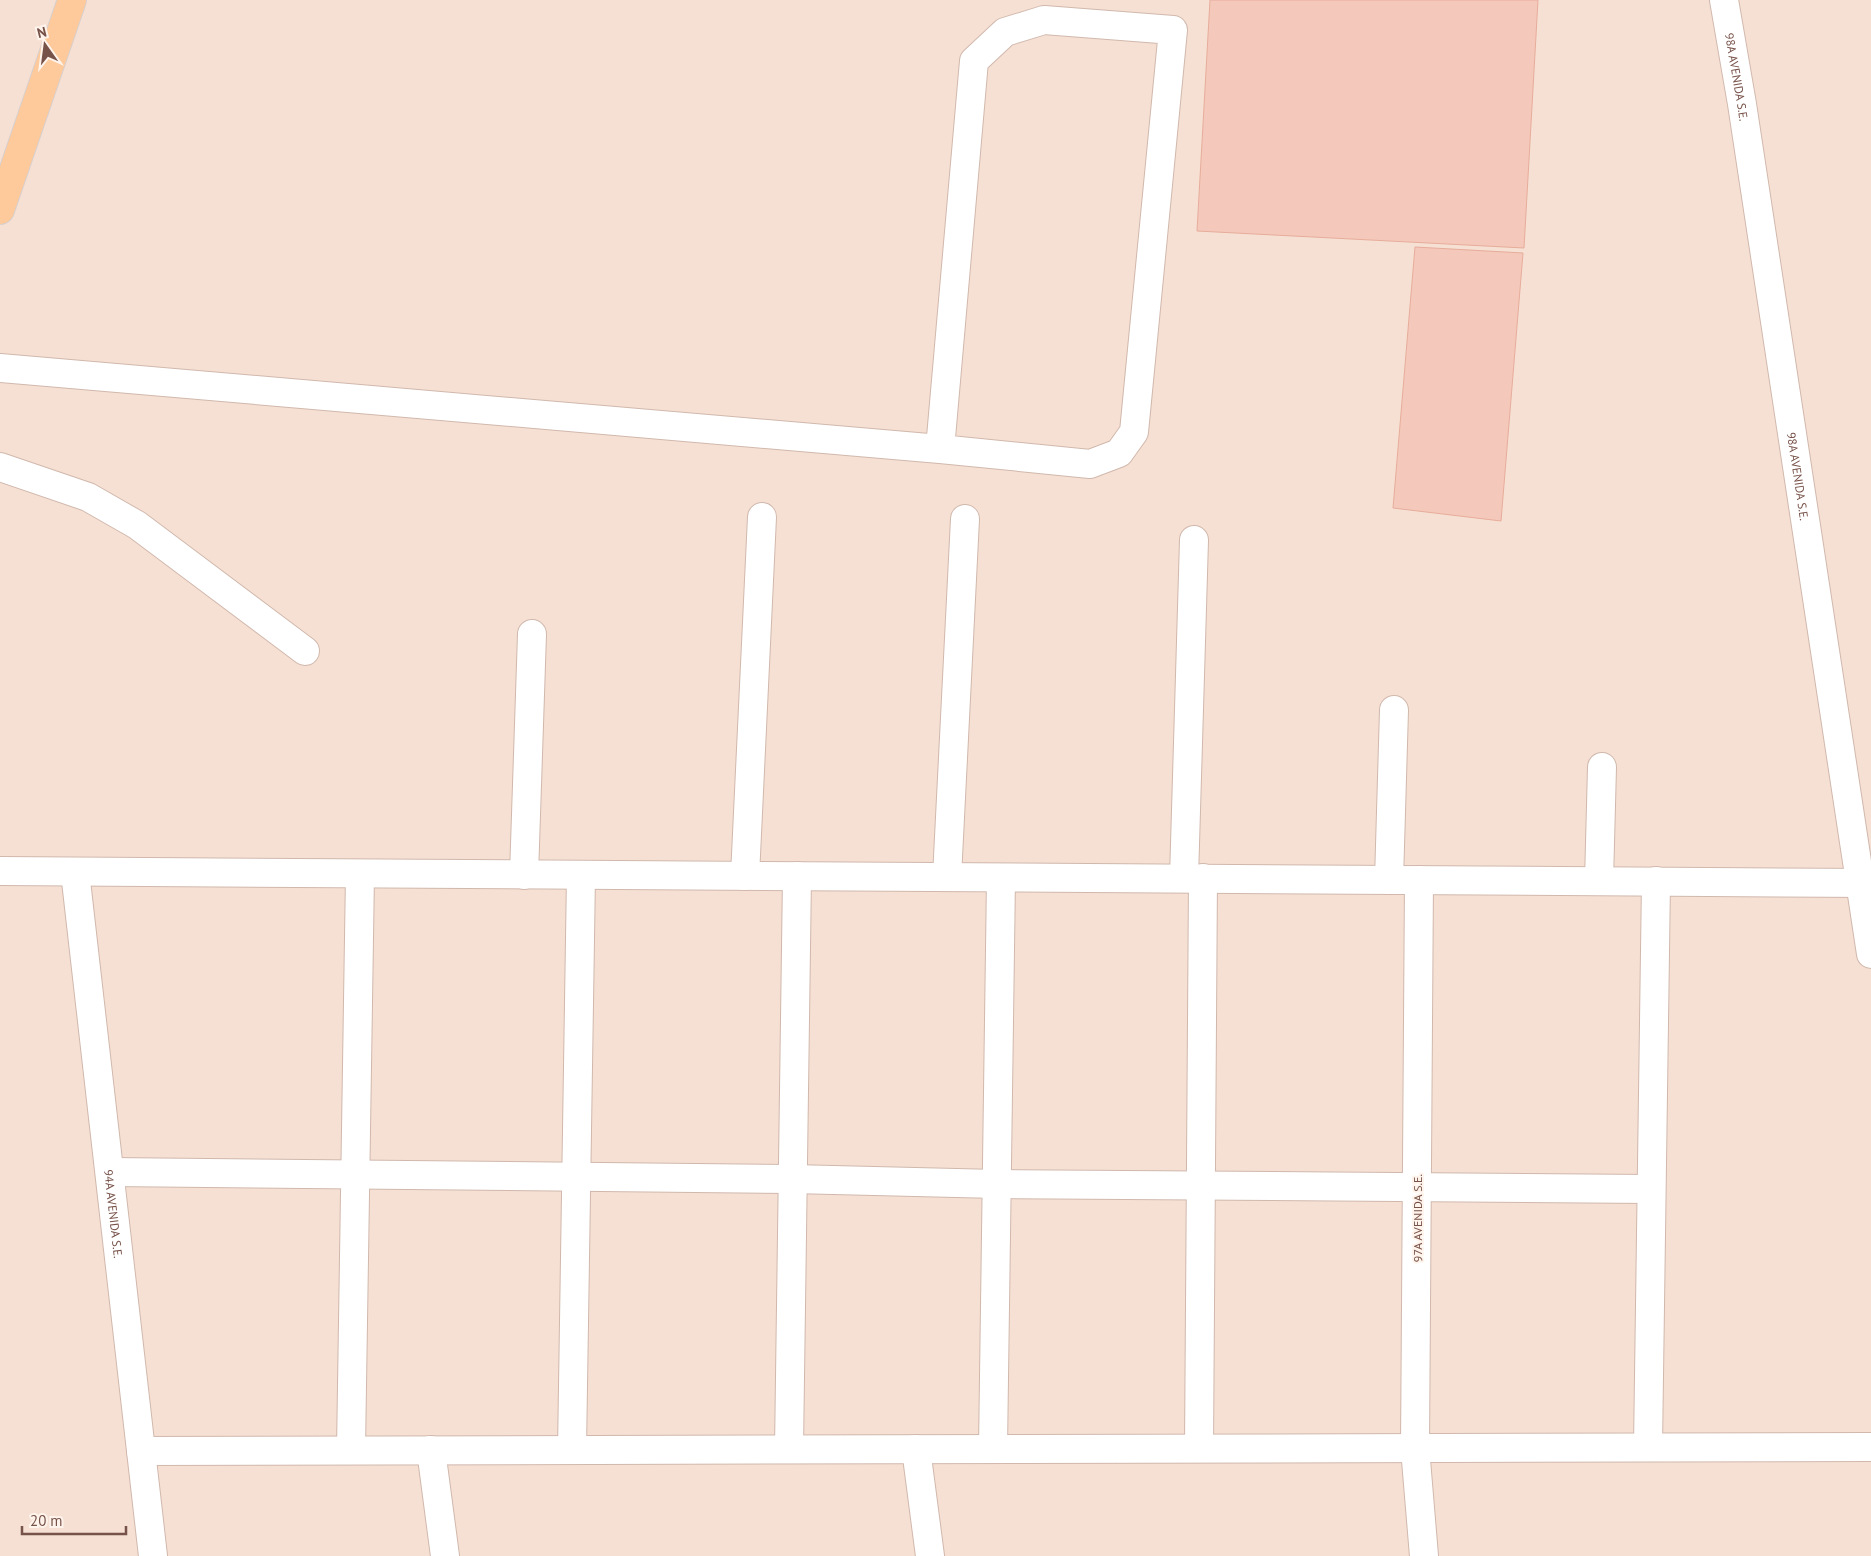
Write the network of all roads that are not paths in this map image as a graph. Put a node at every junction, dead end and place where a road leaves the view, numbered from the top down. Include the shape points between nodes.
1 (72, 0) edge
2 (1724, 0) edge
3 (0, 210) edge
4 (0, 368) edge
5 (940, 449) junction
6 (0, 466) edge
7 (762, 517) dead end
8 (965, 519) dead end
9 (1194, 540) dead end
10 (532, 634) dead end
11 (305, 651) dead end
12 (1394, 710) dead end
13 (1602, 767) dead end
14 (0, 871) edge
15 (75, 872) junction
16 (360, 874) junction
17 (524, 874) junction
18 (581, 875) junction
19 (745, 876) junction
20 (797, 876) junction
21 (947, 877) junction
22 (1001, 878) junction
23 (1194, 878) junction
24 (1389, 880) junction
25 (1419, 880) junction
26 (1599, 881) junction
27 (1656, 881) junction
28 (1866, 883) edge
29 (1871, 954) edge
30 (110, 1172) junction
31 (354, 1174) junction
32 (575, 1177) junction
33 (792, 1179) junction
34 (997, 1184) junction
35 (1201, 1184) junction
36 (1417, 1186) junction
37 (1650, 1189) junction
38 (1648, 1447) junction
39 (1871, 1447) edge
40 (1199, 1448) junction
41 (1415, 1448) junction
42 (789, 1449) junction
43 (916, 1449) junction
44 (993, 1449) junction
45 (351, 1450) junction
46 (431, 1450) junction
47 (572, 1450) junction
48 (141, 1451) junction
49 (153, 1556) edge
50 (445, 1556) edge
51 (930, 1556) edge
52 (1424, 1556) edge

1 - 3 main road
2 - 28 street, 98A AVENIDA S.E.
4 - 5 street
5 - 5 street via 974,61 1005,32 1044,20 1173,30 1134,432 1119,453 1090,464
6 - 11 street via 88,497 137,525
7 - 19 street
8 - 21 street
9 - 23 street
10 - 17 street
12 - 24 street
13 - 26 street
14 - 15 street
15 - 16 street
15 - 30 street, 94A AVENIDA S.E.
16 - 17 street
16 - 31 street
17 - 18 street
18 - 19 street
18 - 32 street
19 - 20 street
20 - 21 street
20 - 33 street
21 - 22 street
22 - 23 street
22 - 34 street
23 - 24 street
23 - 35 street
24 - 25 street
25 - 26 street
25 - 36 street, 97A AVENIDA S.E.
26 - 27 street
27 - 28 street
27 - 37 street
28 - 29 street, 98A AVENIDA S.E.
30 - 31 street
30 - 48 street, 94A AVENIDA S.E.
31 - 32 street
31 - 45 street
32 - 33 street
32 - 47 street
33 - 34 street
33 - 42 street
34 - 35 street
34 - 44 street
35 - 36 street
35 - 40 street
36 - 37 street
36 - 41 street, 97A AVENIDA S.E.
37 - 38 street
38 - 39 street
38 - 41 street
40 - 41 street
40 - 44 street
41 - 52 street, 97A AVENIDA S.E.
42 - 43 street
42 - 47 street
43 - 44 street
43 - 51 street
45 - 46 street
45 - 48 street
46 - 47 street
46 - 50 street
48 - 49 street, 94A AVENIDA S.E.

